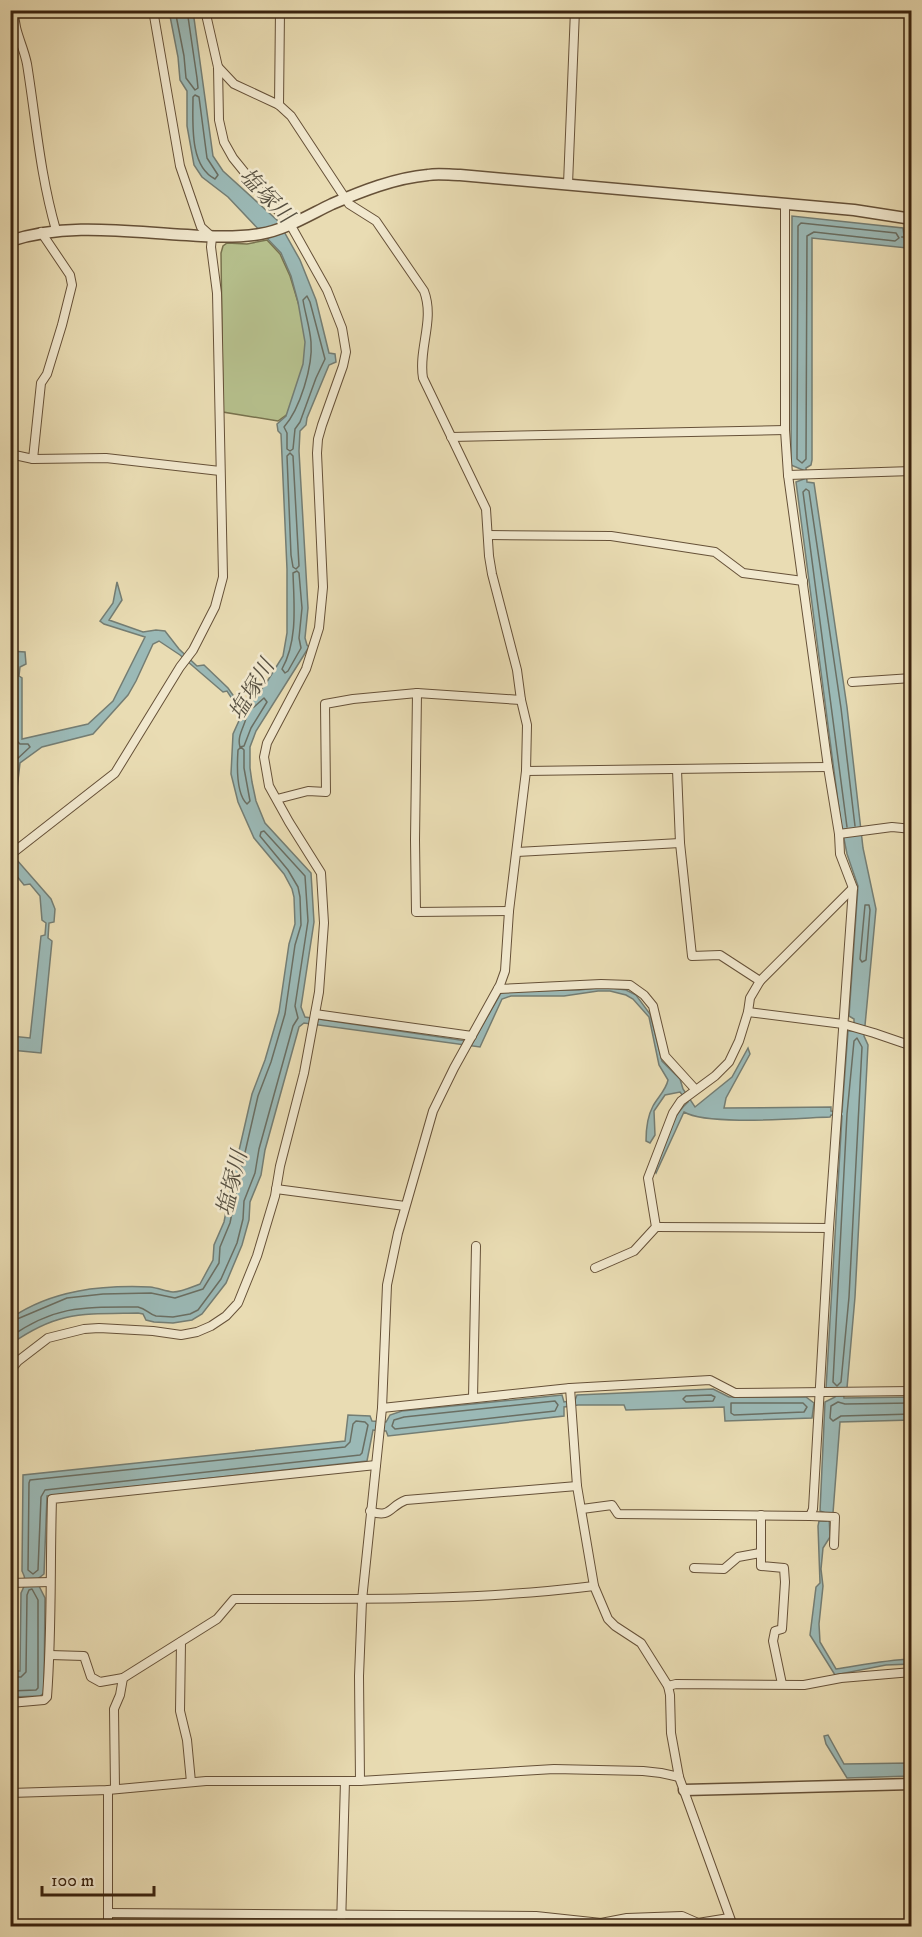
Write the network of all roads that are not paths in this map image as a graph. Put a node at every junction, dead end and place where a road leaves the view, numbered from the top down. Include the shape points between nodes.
1 (14, 10) edge
2 (153, 10) edge
3 (205, 10) edge
4 (280, 10) edge
5 (575, 10) edge
6 (218, 67) junction
7 (279, 105) junction
8 (568, 184) junction
9 (346, 199) junction
10 (785, 204) junction
11 (912, 219) edge
12 (287, 225) junction
13 (56, 230) junction
14 (41, 232) junction
15 (218, 237) junction
16 (10, 241) edge
17 (785, 430) junction
18 (452, 437) junction
19 (10, 454) edge
20 (33, 459) junction
21 (220, 471) junction
22 (912, 471) edge
23 (789, 475) junction
24 (488, 535) junction
25 (803, 581) junction
26 (912, 678) edge
27 (852, 682) dead end
28 (417, 693) junction
29 (521, 700) junction
30 (828, 767) junction
31 (677, 770) junction
32 (526, 771) junction
33 (277, 799) junction
34 (912, 829) edge
35 (839, 834) junction
36 (680, 843) junction
37 (517, 852) junction
38 (10, 855) edge
39 (853, 888) junction
40 (509, 911) junction
41 (760, 981) junction
42 (498, 989) junction
43 (748, 1012) junction
44 (315, 1014) junction
45 (843, 1024) junction
46 (472, 1036) junction
47 (912, 1046) edge
48 (695, 1089) junction
49 (276, 1189) junction
50 (405, 1206) junction
51 (656, 1227) junction
52 (829, 1228) junction
53 (476, 1246) dead end
54 (595, 1268) dead end
55 (10, 1371) edge
56 (912, 1391) edge
57 (569, 1392) junction
58 (820, 1393) junction
59 (473, 1398) junction
60 (381, 1412) junction
61 (376, 1465) junction
62 (577, 1486) junction
63 (582, 1509) junction
64 (370, 1510) junction
65 (761, 1515) junction
66 (810, 1516) junction
67 (834, 1545) dead end
68 (760, 1553) junction
69 (694, 1568) dead end
70 (47, 1582) junction
71 (10, 1583) edge
72 (594, 1586) junction
73 (362, 1600) junction
74 (180, 1642) junction
75 (50, 1655) junction
76 (912, 1672) edge
77 (123, 1678) junction
78 (782, 1684) junction
79 (671, 1685) junction
80 (10, 1703) edge
81 (679, 1777) junction
82 (345, 1781) junction
83 (360, 1781) junction
84 (191, 1782) junction
85 (912, 1784) edge
86 (112, 1789) junction
87 (690, 1790) junction
88 (10, 1793) edge
89 (108, 1913) junction
90 (342, 1915) junction
91 (731, 1922) edge
92 (108, 1926) edge
93 (341, 1926) edge

1 - 13 street via 14,25 28,69 46,195
2 - 15 street via 180,166 201,227
3 - 6 street
4 - 7 street
5 - 8 street
6 - 7 street via 234,84
6 - 12 street via 219,120 224,142 232,158
7 - 9 street via 291,116
8 - 9 street via 429,174
8 - 10 street
9 - 12 street
9 - 18 street via 376,221 424,291 429,312 423,378
10 - 11 street
10 - 17 street
12 - 15 street via 262,234
12 - 33 street via 327,290 342,328 346,352 318,439 323,587 319,628 306,669 265,750 269,786
13 - 14 street
13 - 15 street
14 - 16 street
14 - 20 street via 70,275 72,285 47,374 41,383
15 - 21 street via 211,248 217,293
17 - 18 street
17 - 23 street
18 - 24 street via 486,509
19 - 20 street
20 - 21 street via 106,458
21 - 38 street via 223,577 215,607 193,650 115,773
22 - 23 street
23 - 25 street
24 - 25 street via 598,536 669,545 715,552 743,573
24 - 29 street via 492,574
25 - 30 street
26 - 27 street
28 - 29 street
28 - 33 street via 325,704 326,792 308,791
28 - 40 street via 416,912
29 - 32 street via 527,725
30 - 31 street
30 - 35 street
31 - 32 street
31 - 36 street
32 - 37 street
33 - 44 street via 321,873 324,923
34 - 35 street via 892,827
35 - 39 street via 840,854
36 - 37 street
36 - 41 street via 692,956 720,955
37 - 40 street
39 - 41 street
39 - 45 street
40 - 42 street via 505,971
41 - 43 street via 750,998
42 - 46 street
42 - 48 street via 630,985 653,1006 665,1056
43 - 45 street
43 - 48 street via 729,1062
44 - 46 street
44 - 49 street
45 - 47 street
45 - 52 street
46 - 50 street via 433,1111
48 - 51 street via 673,1113 648,1178
49 - 50 street
49 - 55 street via 257,1256 238,1303 226,1316 197,1332 181,1335 99,1328 48,1338
50 - 60 street via 387,1285
51 - 52 street
51 - 54 street via 634,1251
52 - 58 street
53 - 59 street
56 - 58 street
57 - 58 street via 710,1380 735,1393
57 - 59 street
57 - 62 street
58 - 66 street
59 - 60 street
60 - 61 street
61 - 64 street
61 - 70 street via 52,1499
62 - 63 street
62 - 64 street via 406,1500 387,1513
63 - 65 street via 612,1505 618,1514
63 - 72 street
64 - 73 street
65 - 66 street
65 - 68 street
66 - 67 street via 835,1517
68 - 69 street via 738,1557 724,1569
68 - 78 street via 761,1566 784,1568 782,1629 775,1631 773,1641
70 - 71 street
70 - 75 street
72 - 73 street via 538,1593
72 - 79 street via 608,1619 641,1643
73 - 74 street via 234,1599 217,1619
73 - 83 street
74 - 77 street
74 - 84 street via 180,1711
75 - 77 street via 84,1656 91,1677 100,1682
75 - 80 street via 47,1697
76 - 78 street via 804,1685
77 - 86 street via 114,1708
78 - 79 street
79 - 81 street via 671,1733
81 - 83 street via 643,1771 554,1769
81 - 87 street
82 - 83 street
82 - 84 street
82 - 90 street
84 - 86 street
85 - 87 street
86 - 88 street
86 - 89 street
87 - 91 street
89 - 90 street
89 - 92 street
90 - 91 street via 536,1916 601,1923 682,1916 698,1923
90 - 93 street

